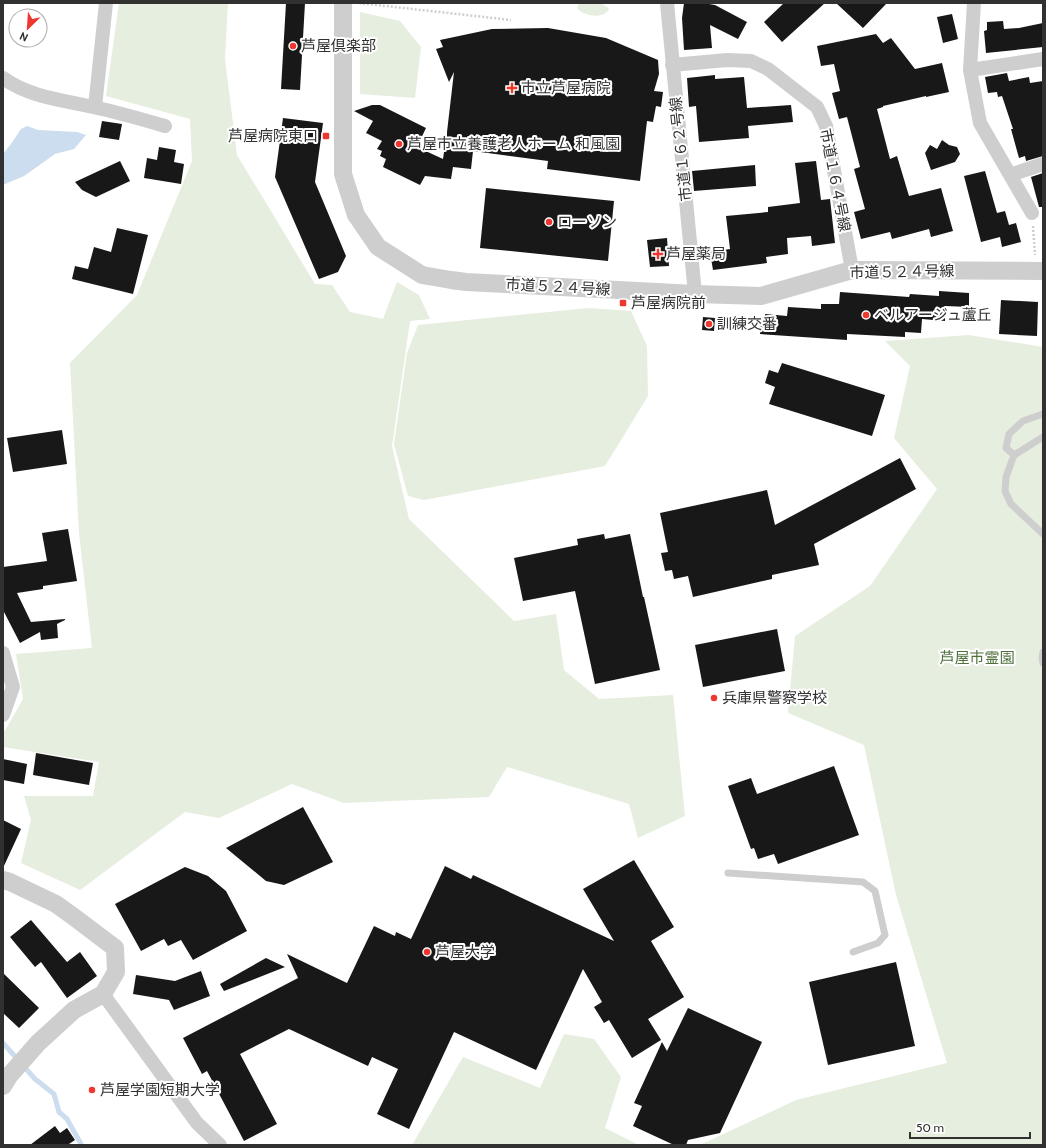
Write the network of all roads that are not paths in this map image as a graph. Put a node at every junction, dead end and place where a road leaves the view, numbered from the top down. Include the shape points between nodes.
1 (106, 3) edge
2 (343, 3) edge
3 (667, 3) edge
4 (974, 3) edge
5 (1043, 59) edge
6 (672, 65) junction
7 (970, 70) junction
8 (3, 78) edge
9 (95, 107) junction
10 (165, 126) dead end
11 (1043, 164) edge
12 (1010, 175) junction
13 (1032, 213) road end
14 (852, 270) junction
15 (1043, 271) edge
16 (695, 294) junction
17 (1043, 414) edge
18 (1043, 437) edge
19 (1014, 455) junction
20 (1043, 534) edge
21 (1043, 652) edge
22 (3, 653) edge
23 (1043, 663) edge
24 (3, 715) edge
25 (728, 873) dead end
26 (3, 880) edge
27 (853, 952) dead end
28 (103, 994) junction
29 (3, 1086) edge
30 (220, 1145) edge

1 - 9 street
2 - 16 street, 市道５２４号線 via 343,174 356,215 378,247 422,275 451,280
3 - 6 street, 市道１６２号線
4 - 7 street
5 - 7 street
6 - 14 street, 市道１６４号線 via 727,60 751,61 768,69 817,107 826,126
6 - 16 street, 市道１６２号線
7 - 12 street via 980,123
8 - 9 street via 34,94
9 - 10 street
11 - 12 street
12 - 13 street
14 - 15 street, 市道５２４号線
14 - 16 street, 市道５２４号線 via 761,296
17 - 19 lane via 1023,421 1009,434 1006,448
18 - 19 lane
19 - 20 lane via 1006,477 1005,491 1011,504
21 - 23 lane
22 - 24 street via 12,687
25 - 27 lane via 863,882 875,891 885,935 878,943
26 - 28 street via 56,904 115,948 116,972
28 - 29 street via 74,1010 38,1043
28 - 30 street via 197,1124

